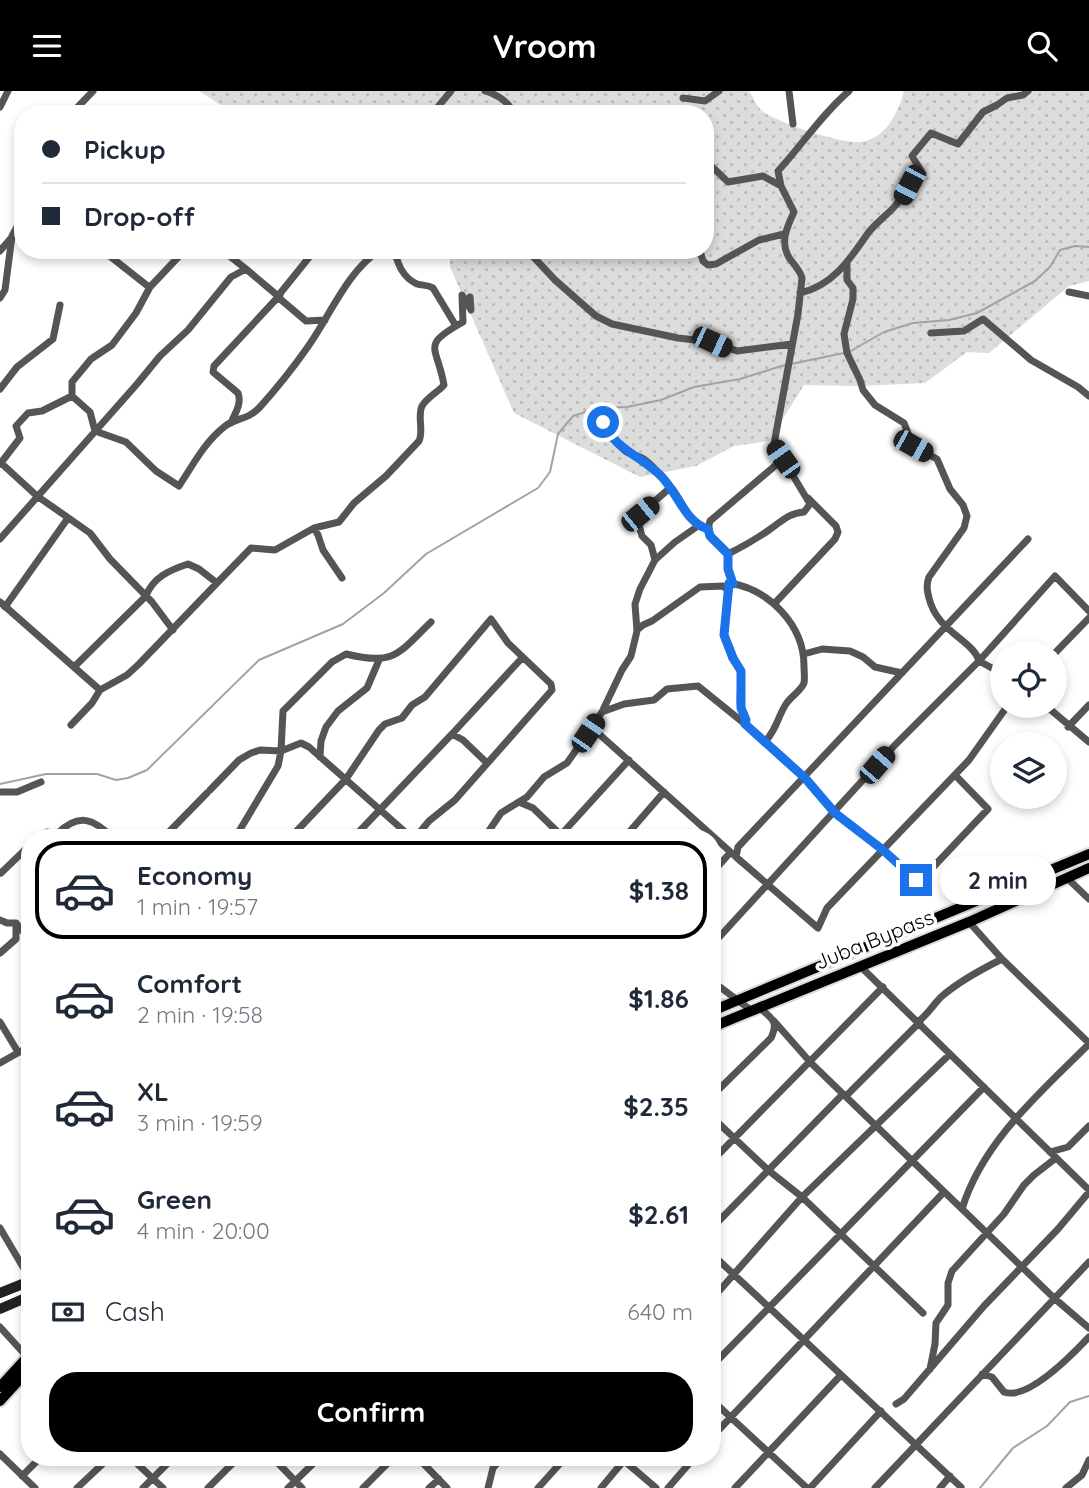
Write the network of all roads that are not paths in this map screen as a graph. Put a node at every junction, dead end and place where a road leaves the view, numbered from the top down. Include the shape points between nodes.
1 (8, 91) edge
2 (93, 91) edge
3 (451, 91) edge
4 (485, 91) edge
5 (719, 91) edge
6 (789, 91) edge
7 (849, 91) edge
8 (1028, 91) edge
9 (683, 98) dead end
10 (79, 105) edge
11 (439, 105) edge
12 (509, 105) edge
13 (0, 107) edge
14 (793, 124) dead end
15 (714, 169) edge
16 (781, 186) junction
17 (14, 232) edge
18 (783, 234) junction
19 (12, 236) junction
20 (0, 251) edge
21 (113, 259) edge
22 (176, 259) edge
23 (233, 259) edge
24 (309, 259) edge
25 (309, 259) edge
26 (369, 259) edge
27 (397, 259) edge
28 (703, 259) edge
29 (536, 260) edge
30 (847, 263) junction
31 (246, 269) junction
32 (149, 287) junction
33 (2, 289) edge
34 (1069, 292) dead end
35 (800, 293) junction
36 (1089, 296) edge
37 (470, 297) dead end
38 (0, 298) edge
39 (278, 298) junction
40 (60, 305) dead end
41 (325, 320) junction
42 (456, 325) junction
43 (931, 333) dead end
44 (792, 344) junction
45 (0, 389) edge
46 (72, 395) junction
47 (1089, 396) edge
48 (603, 412) dead end
49 (231, 423) junction
50 (95, 431) junction
51 (783, 459) junction
52 (0, 463) edge
53 (671, 487) junction
54 (37, 496) junction
55 (807, 498) junction
56 (68, 518) junction
57 (698, 526) junction
58 (313, 528) junction
59 (708, 529) junction
60 (0, 539) edge
61 (1028, 539) dead end
62 (728, 554) junction
63 (655, 560) junction
64 (342, 578) dead end
65 (217, 583) junction
66 (731, 587) junction
67 (146, 596) junction
68 (774, 604) junction
69 (3, 605) edge
70 (1089, 611) edge
71 (1089, 618) edge
72 (431, 622) dead end
73 (945, 628) junction
74 (173, 630) junction
75 (637, 631) junction
76 (1067, 641) edge
77 (804, 654) junction
78 (522, 658) junction
79 (379, 660) junction
80 (979, 661) junction
81 (74, 667) junction
82 (990, 667) edge
83 (902, 673) junction
84 (100, 690) junction
85 (1089, 705) edge
86 (602, 712) junction
87 (999, 718) edge
88 (1059, 718) edge
89 (745, 724) junction
90 (71, 725) dead end
91 (1068, 727) junction
92 (452, 734) junction
93 (599, 734) dead end
94 (323, 736) junction
95 (765, 741) junction
96 (1089, 742) edge
97 (305, 744) junction
98 (281, 751) junction
99 (320, 757) junction
100 (629, 760) junction
101 (487, 763) junction
102 (955, 775) junction
103 (805, 778) junction
104 (346, 779) junction
105 (41, 782) dead end
106 (0, 792) edge
107 (664, 792) junction
108 (519, 802) junction
109 (380, 810) junction
110 (835, 813) junction
111 (62, 829) edge
112 (103, 829) edge
113 (172, 829) edge
114 (239, 829) edge
115 (299, 829) edge
116 (362, 829) edge
117 (403, 829) edge
118 (422, 829) edge
119 (490, 829) edge
120 (553, 829) edge
121 (568, 829) edge
122 (632, 829) edge
123 (705, 829) edge
124 (721, 844) edge
125 (883, 850) junction
126 (21, 854) edge
127 (1089, 854) edge
128 (733, 855) junction
129 (721, 865) edge
130 (1089, 868) edge
131 (1, 873) edge
132 (1067, 878) junction
133 (1089, 899) edge
134 (0, 920) edge
135 (969, 922) junction
136 (16, 923) junction
137 (21, 929) edge
138 (721, 935) edge
139 (0, 953) edge
140 (1002, 959) junction
141 (859, 965) junction
142 (883, 987) junction
143 (721, 988) edge
144 (739, 1001) junction
145 (721, 1008) edge
146 (756, 1009) junction
147 (774, 1021) junction
148 (0, 1022) edge
149 (919, 1022) junction
150 (721, 1024) edge
151 (1089, 1044) edge
152 (21, 1050) edge
153 (18, 1052) junction
154 (950, 1054) junction
155 (0, 1063) edge
156 (811, 1063) junction
157 (721, 1087) edge
158 (984, 1087) junction
159 (845, 1095) junction
160 (1016, 1118) junction
161 (721, 1125) edge
162 (876, 1126) junction
163 (1089, 1126) edge
164 (734, 1137) junction
165 (721, 1151) edge
166 (1053, 1155) junction
167 (912, 1160) junction
168 (768, 1170) junction
169 (1089, 1191) edge
170 (944, 1192) junction
171 (802, 1197) junction
172 (962, 1209) junction
173 (721, 1219) edge
174 (0, 1228) edge
175 (987, 1233) junction
176 (840, 1235) junction
177 (721, 1262) edge
178 (1089, 1262) edge
179 (21, 1264) edge
180 (873, 1267) junction
181 (1022, 1267) junction
182 (735, 1275) junction
183 (21, 1284) edge
184 (721, 1290) edge
185 (0, 1293) edge
186 (1054, 1298) junction
187 (21, 1300) edge
188 (770, 1307) junction
189 (0, 1308) edge
190 (923, 1313) dead end
191 (0, 1327) edge
192 (1089, 1328) edge
193 (1089, 1337) edge
194 (803, 1339) junction
195 (21, 1351) edge
196 (721, 1357) edge
197 (21, 1367) edge
198 (21, 1371) edge
199 (929, 1372) junction
200 (982, 1374) junction
201 (841, 1375) junction
202 (0, 1387) edge
203 (0, 1401) edge
204 (896, 1405) dead end
205 (721, 1408) edge
206 (881, 1411) junction
207 (730, 1416) junction
208 (721, 1426) edge
209 (915, 1444) junction
210 (769, 1452) junction
211 (0, 1454) edge
212 (1089, 1460) edge
213 (32, 1466) edge
214 (100, 1466) edge
215 (140, 1466) edge
216 (165, 1466) edge
217 (231, 1466) edge
218 (281, 1466) edge
219 (311, 1466) edge
220 (385, 1466) edge
221 (426, 1466) edge
222 (495, 1466) edge
223 (558, 1466) edge
224 (618, 1466) edge
225 (632, 1466) edge
226 (687, 1466) edge
227 (22, 1476) junction
228 (950, 1476) junction
229 (153, 1478) junction
230 (439, 1479) junction
231 (295, 1481) junction
232 (961, 1487) edge
233 (35, 1488) edge
234 (77, 1488) edge
235 (143, 1488) edge
236 (163, 1488) edge
237 (208, 1488) edge
238 (288, 1488) edge
239 (302, 1488) edge
240 (363, 1488) edge
241 (429, 1488) edge
242 (447, 1488) edge
243 (488, 1488) edge
244 (538, 1488) edge
245 (601, 1488) edge
246 (656, 1488) edge
247 (668, 1488) edge
248 (735, 1488) edge
249 (809, 1488) edge
250 (875, 1488) edge
251 (940, 1488) edge
252 (1066, 1488) edge

1 - 13 street
2 - 10 street
3 - 11 street
4 - 12 street
5 - 9 street via 705,101
6 - 14 street
7 - 16 street via 829,108 778,171
8 - 30 street via 982,112 957,144 931,133 912,156 923,174 868,233
15 - 16 street via 728,182 763,176
16 - 18 street via 794,212
17 - 19 street
18 - 28 street via 759,240 716,264 708,265
18 - 35 street via 788,257 801,273
19 - 20 street
19 - 33 street
21 - 32 street
22 - 32 street
23 - 31 street
24 - 31 street via 278,296
25 - 39 street
26 - 41 street
27 - 42 street via 403,274 433,288
29 - 44 street via 596,316 612,324 712,342 737,351
30 - 35 street via 816,289
30 - 73 street via 853,299 844,334 846,353 863,390 875,405 904,423 913,446 937,459 967,516 964,528 926,584 932,609
31 - 50 street via 231,277
32 - 46 street via 112,345 91,359 72,382
33 - 38 street
34 - 36 street
35 - 44 street
37 - 42 street via 471,310 462,295 463,322
39 - 41 street via 306,321
39 - 49 street via 214,366 213,372 240,398
40 - 45 street via 53,339 17,367
41 - 49 street via 260,407 251,416
42 - 58 street via 435,342 444,385 421,409 419,441 339,521
43 - 47 street via 964,331 983,319 1031,360
44 - 51 street via 774,444
46 - 50 street via 90,412
46 - 52 street via 41,411 28,412 16,426 20,438
48 - 53 street via 608,432
49 - 50 street via 205,445 179,486 126,442
50 - 54 street
51 - 55 street
51 - 59 street via 710,521
52 - 54 street
53 - 57 street
53 - 63 street via 640,514 638,522
54 - 56 street
54 - 60 street
55 - 62 street via 810,504 804,512 782,519
55 - 68 street via 838,532
56 - 67 street via 90,533
56 - 69 street
57 - 59 street
57 - 63 street
58 - 64 street
58 - 65 street via 275,550 251,548
59 - 62 street
61 - 73 street
62 - 66 street
63 - 75 street via 635,604
65 - 67 street via 188,564 165,572
65 - 74 street
66 - 68 street via 758,593
66 - 75 street via 700,587
66 - 89 street via 724,635 741,671
67 - 74 street
67 - 81 street
68 - 77 street via 792,625
69 - 81 street
70 - 80 street via 1055,576
71 - 76 street
72 - 79 street via 400,652
73 - 80 street via 977,654
73 - 83 street
74 - 84 street via 132,670
75 - 86 street via 631,656
77 - 83 street via 822,649 850,652 875,667
77 - 95 street via 804,683 786,703
78 - 92 street
78 - 101 street via 551,684 552,691
78 - 104 street via 491,619 425,697 402,719 379,730
79 - 94 street via 368,688 338,711
79 - 98 street via 346,654 332,661 283,711
80 - 82 street
80 - 110 street
81 - 84 street
83 - 103 street
84 - 90 street
85 - 91 street
86 - 89 street via 654,700 667,689 698,686
86 - 108 street via 569,760
87 - 102 street
88 - 91 street
89 - 95 street
91 - 96 street
92 - 101 street
92 - 109 street
93 - 100 street
94 - 97 street
94 - 99 street
95 - 103 street
97 - 98 street
97 - 99 street
98 - 113 street via 260,750 239,759
98 - 114 street via 274,775
99 - 104 street
100 - 107 street
100 - 121 street
101 - 118 street via 456,800
102 - 125 street
102 - 125 street via 988,809 953,849 920,881
103 - 110 street
103 - 128 street
104 - 109 street
104 - 115 street
105 - 106 street via 17,792
107 - 122 street
107 - 123 street
108 - 119 street via 501,813
108 - 120 street via 533,808
109 - 116 street
109 - 117 street
110 - 125 street
110 - 138 street
111 - 112 street via 89,820
124 - 128 street
125 - 128 street via 827,908 818,929
126 - 131 street
127 - 144 main road, Juba Bypass
128 - 129 street
130 - 132 main road, Juba Bypass
132 - 133 street
132 - 135 main road, Juba Bypass
134 - 136 street
135 - 140 street
135 - 141 main road, Juba Bypass
136 - 137 street
136 - 139 street via 16,939
140 - 149 street via 940,998
140 - 151 street
141 - 142 street
141 - 146 main road, Juba Bypass
142 - 149 street
142 - 156 street
143 - 144 street
144 - 145 main road, Juba Bypass
144 - 146 street
146 - 147 street
146 - 150 main road, Juba Bypass
147 - 156 street
147 - 157 street via 771,1038
148 - 153 street
149 - 154 street
149 - 159 street
151 - 160 street
152 - 153 street
153 - 155 street
154 - 158 street
154 - 162 street
156 - 159 street
156 - 164 street
158 - 160 street
158 - 167 street
159 - 162 street
159 - 168 street
160 - 166 street
160 - 172 street via 986,1156
161 - 164 street
162 - 167 street
162 - 171 street
163 - 166 street
164 - 165 street
164 - 168 street
166 - 169 street
166 - 175 street
167 - 170 street
167 - 176 street
168 - 171 street
168 - 173 street
169 - 181 street
170 - 172 street
170 - 180 street
171 - 176 street
171 - 182 street
172 - 175 street
174 - 179 street
175 - 181 street
175 - 199 street via 949,1278 948,1305 936,1323
176 - 180 street
176 - 188 street
177 - 182 street
178 - 186 street
180 - 190 street
180 - 194 street
181 - 186 street
181 - 199 street
182 - 184 street
182 - 188 street
183 - 185 main road
186 - 192 street
186 - 200 street
187 - 189 main road
188 - 194 street
188 - 196 street
191 - 195 street
193 - 200 street via 1041,1381 1017,1394 1004,1392 992,1377
194 - 201 street
194 - 207 street
197 - 202 main road
198 - 203 main road
199 - 204 street
200 - 209 street
201 - 206 street
201 - 210 street
205 - 207 street
206 - 209 street
206 - 249 street
207 - 208 street
207 - 210 street
209 - 228 street
209 - 250 street
210 - 248 street
210 - 249 street
211 - 227 street
212 - 252 street via 1082,1475
213 - 227 street
214 - 234 street
215 - 229 street
216 - 229 street
217 - 237 street
218 - 231 street
219 - 231 street
220 - 240 street
221 - 230 street
222 - 243 street
223 - 244 street
224 - 245 street
225 - 246 street
226 - 247 street
227 - 233 street
228 - 232 street
228 - 251 street
229 - 235 street
229 - 236 street
230 - 241 street
230 - 242 street
231 - 238 street
231 - 239 street

